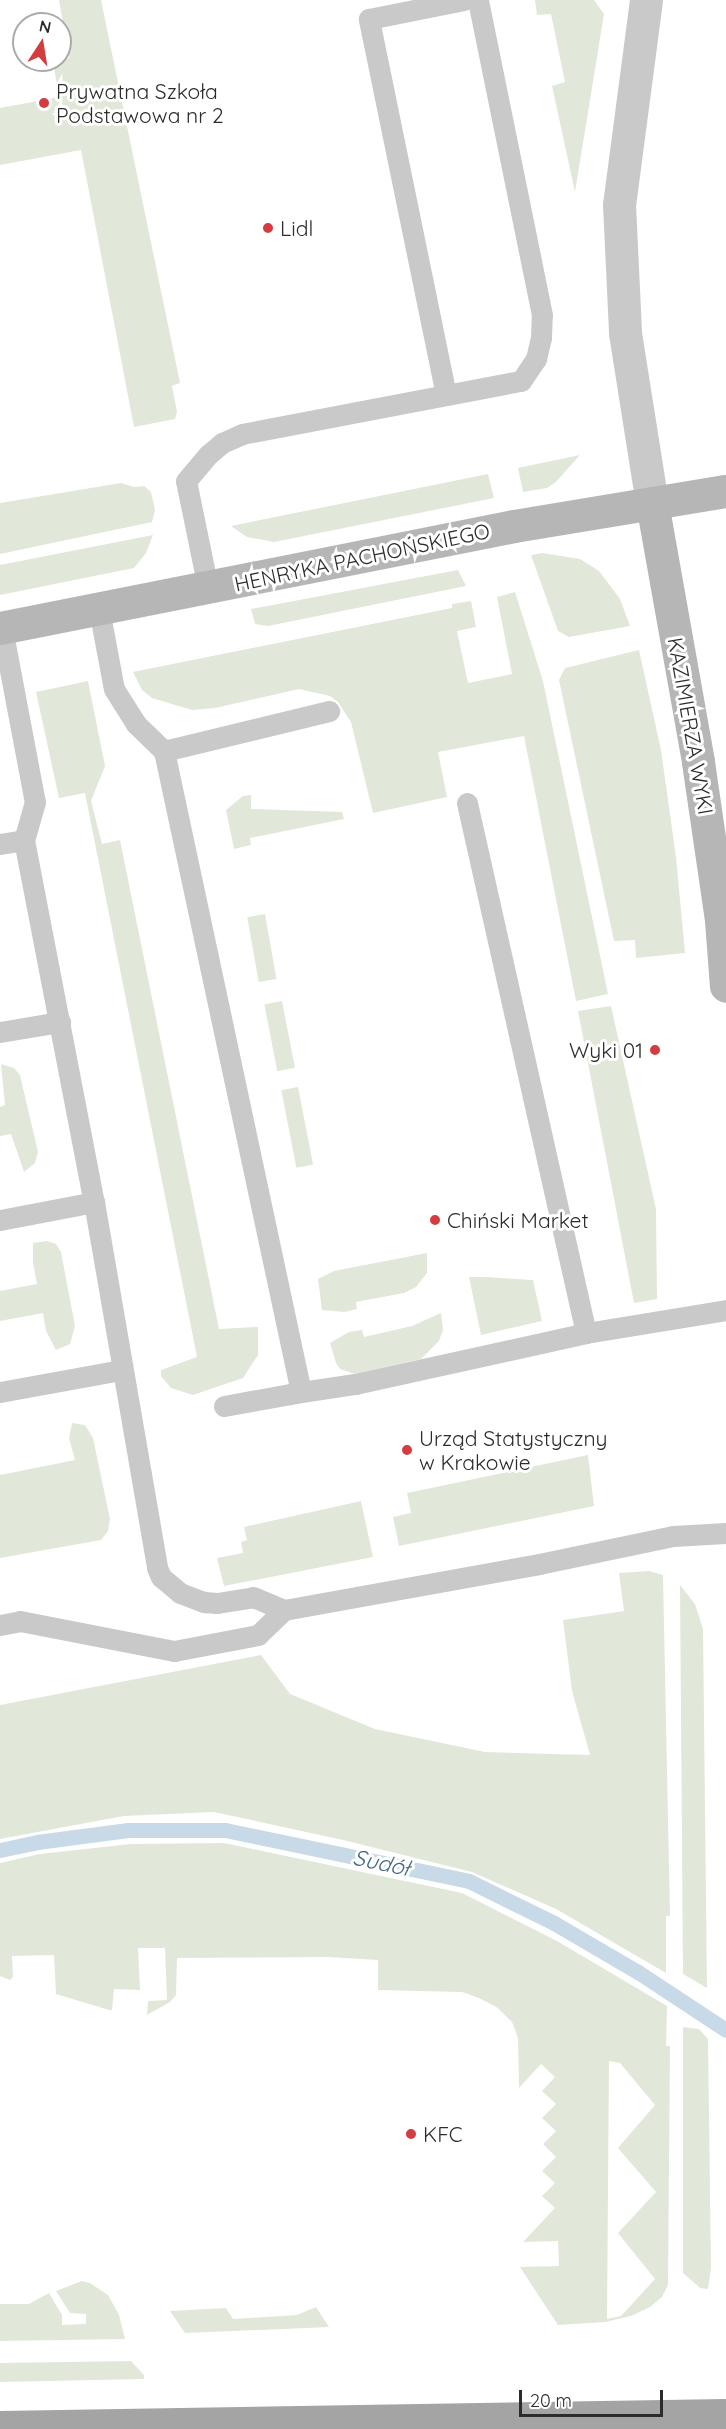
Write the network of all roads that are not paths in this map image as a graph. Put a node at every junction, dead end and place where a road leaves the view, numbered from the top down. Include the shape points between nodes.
1 (464, 0) edge
2 (478, 0) edge
3 (646, 0) edge
4 (424, 4) edge
5 (446, 395) junction
6 (726, 491) edge
7 (652, 503) junction
8 (208, 588) junction
9 (99, 609) junction
10 (1, 628) edge
11 (329, 711) dead end
12 (164, 751) junction
13 (467, 803) dead end
14 (24, 840) junction
15 (0, 844) edge
16 (726, 986) edge
17 (60, 1022) junction
18 (0, 1032) edge
19 (94, 1202) junction
20 (0, 1220) edge
21 (726, 1310) edge
22 (586, 1333) junction
23 (121, 1370) junction
24 (0, 1392) edge
25 (301, 1392) junction
26 (224, 1406) dead end
27 (726, 1533) edge
28 (284, 1610) junction
29 (0, 1625) edge
30 (726, 2415) edge
31 (0, 2427) edge

1 - 4 lane
2 - 5 lane via 542,315 542,338 536,359 521,381
3 - 7 street via 619,204 625,333
4 - 5 lane via 369,19
5 - 8 lane via 242,434 215,448 186,481
6 - 7 street, HENRYKA PACHOŃSKIEGO
7 - 8 street, HENRYKA PACHOŃSKIEGO via 514,526
7 - 16 street, KAZIMIERZA WYKI via 699,762
8 - 9 street, HENRYKA PACHOŃSKIEGO
9 - 10 street, HENRYKA PACHOŃSKIEGO
9 - 12 lane via 114,689 136,724
10 - 14 lane via 35,802
11 - 12 lane
12 - 25 lane
13 - 22 lane
14 - 15 lane
14 - 17 lane
17 - 18 lane
17 - 19 lane
19 - 20 lane
19 - 23 lane
21 - 22 lane
22 - 25 lane via 355,1384
23 - 24 lane
23 - 28 lane via 161,1577 180,1593 204,1602 253,1597
25 - 26 lane
27 - 28 lane via 673,1536
28 - 29 lane via 258,1635 174,1651 20,1622
30 - 31 main road

